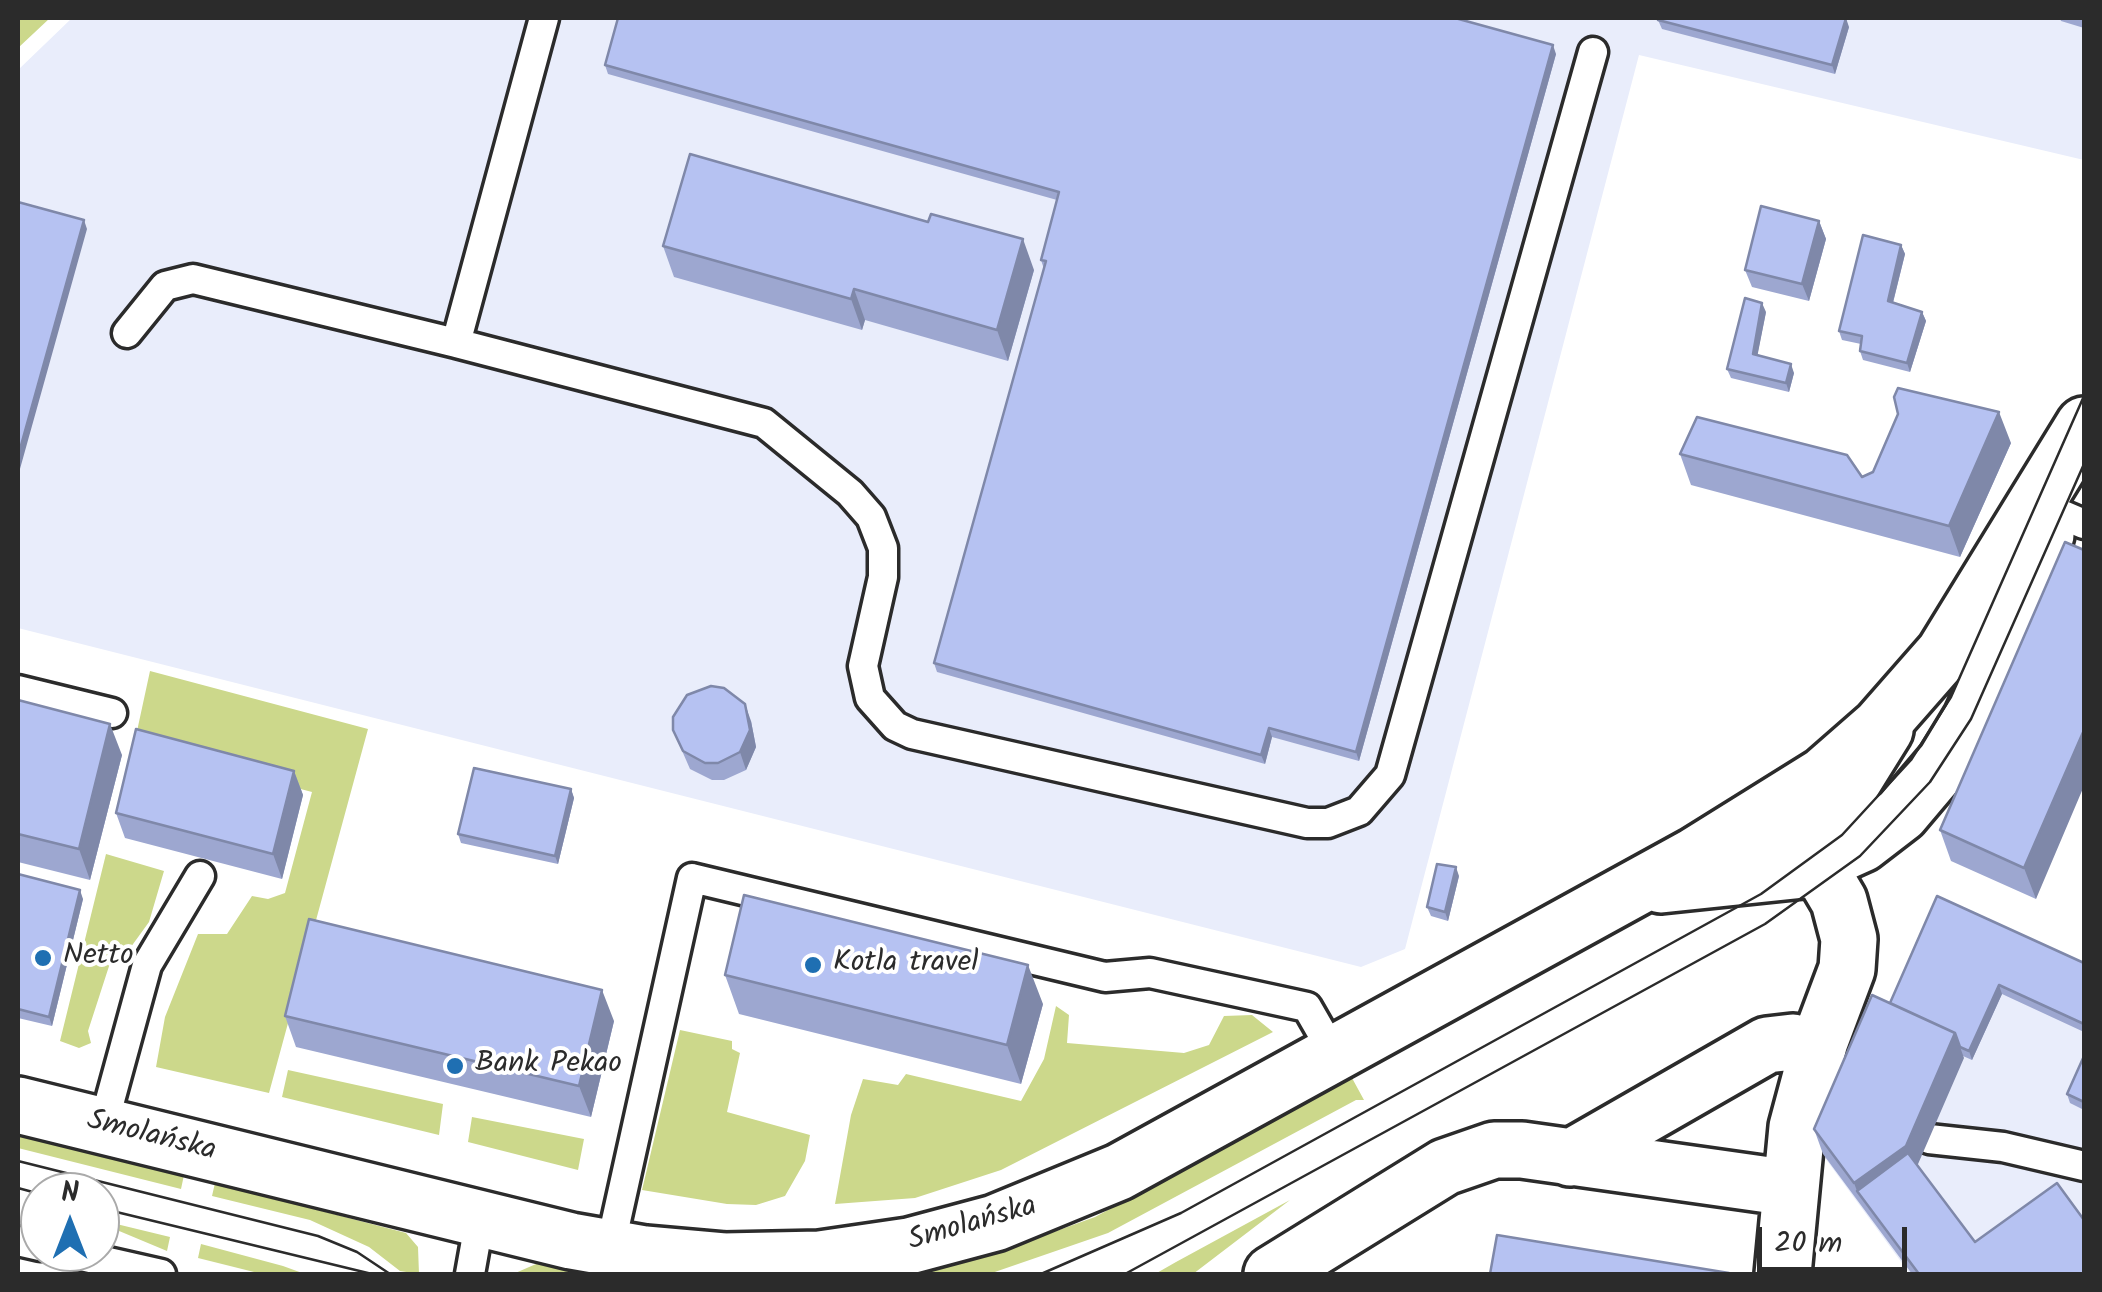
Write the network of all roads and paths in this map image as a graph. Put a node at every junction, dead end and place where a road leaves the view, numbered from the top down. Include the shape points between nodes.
1 (544, 18) edge
2 (1594, 52) dead end
3 (127, 333) dead end
4 (456, 344) junction
5 (2084, 425) edge
6 (2067, 487) edge
7 (1927, 675) junction
8 (18, 690) edge
9 (112, 713) dead end
10 (1738, 830) junction
11 (1819, 865) junction
12 (200, 876) dead end
13 (1629, 892) junction
14 (1334, 1054) junction
15 (1818, 1087) junction
16 (18, 1105) edge
17 (103, 1126) junction
18 (1928, 1139) edge
19 (1570, 1158) junction
20 (2084, 1166) edge
21 (1790, 1188) junction
22 (477, 1231) junction
23 (610, 1248) junction
24 (120, 1265) edge
25 (160, 1274) edge
26 (456, 1274) edge
27 (470, 1274) edge
28 (1272, 1274) edge
29 (1782, 1274) edge

1 - 4 lane
2 - 4 lane via 1390,774 1359,811 1328,823 1284,820 895,726 870,698 863,666 883,548 871,518 836,481 764,424
3 - 4 lane via 165,286 193,280
5 - 6 street
6 - 7 street
6 - 11 street via 1994,672 1944,762 1901,814
7 - 10 street, Smolańska via 1832,768
7 - 11 street via 1854,777
8 - 9 lane
10 - 11 street via 1788,832
10 - 13 street, Smolańska
11 - 13 street
11 - 15 street via 1844,916 1850,948
12 - 17 lane via 147,965
13 - 14 street, Smolańska
14 - 23 street, Smolańska via 1080,1192 952,1236 820,1259 706,1260
14 - 23 lane via 1308,1007 1150,973 1105,977 692,878
15 - 19 street via 1793,1042 1768,1045
15 - 21 street
16 - 17 street, Smolańska
17 - 22 street, Smolańska
18 - 20 lane
19 - 21 street
19 - 28 street via 1508,1149 1463,1158
21 - 29 street
22 - 23 street, Smolańska
22 - 26 lane
22 - 27 lane
24 - 25 lane

